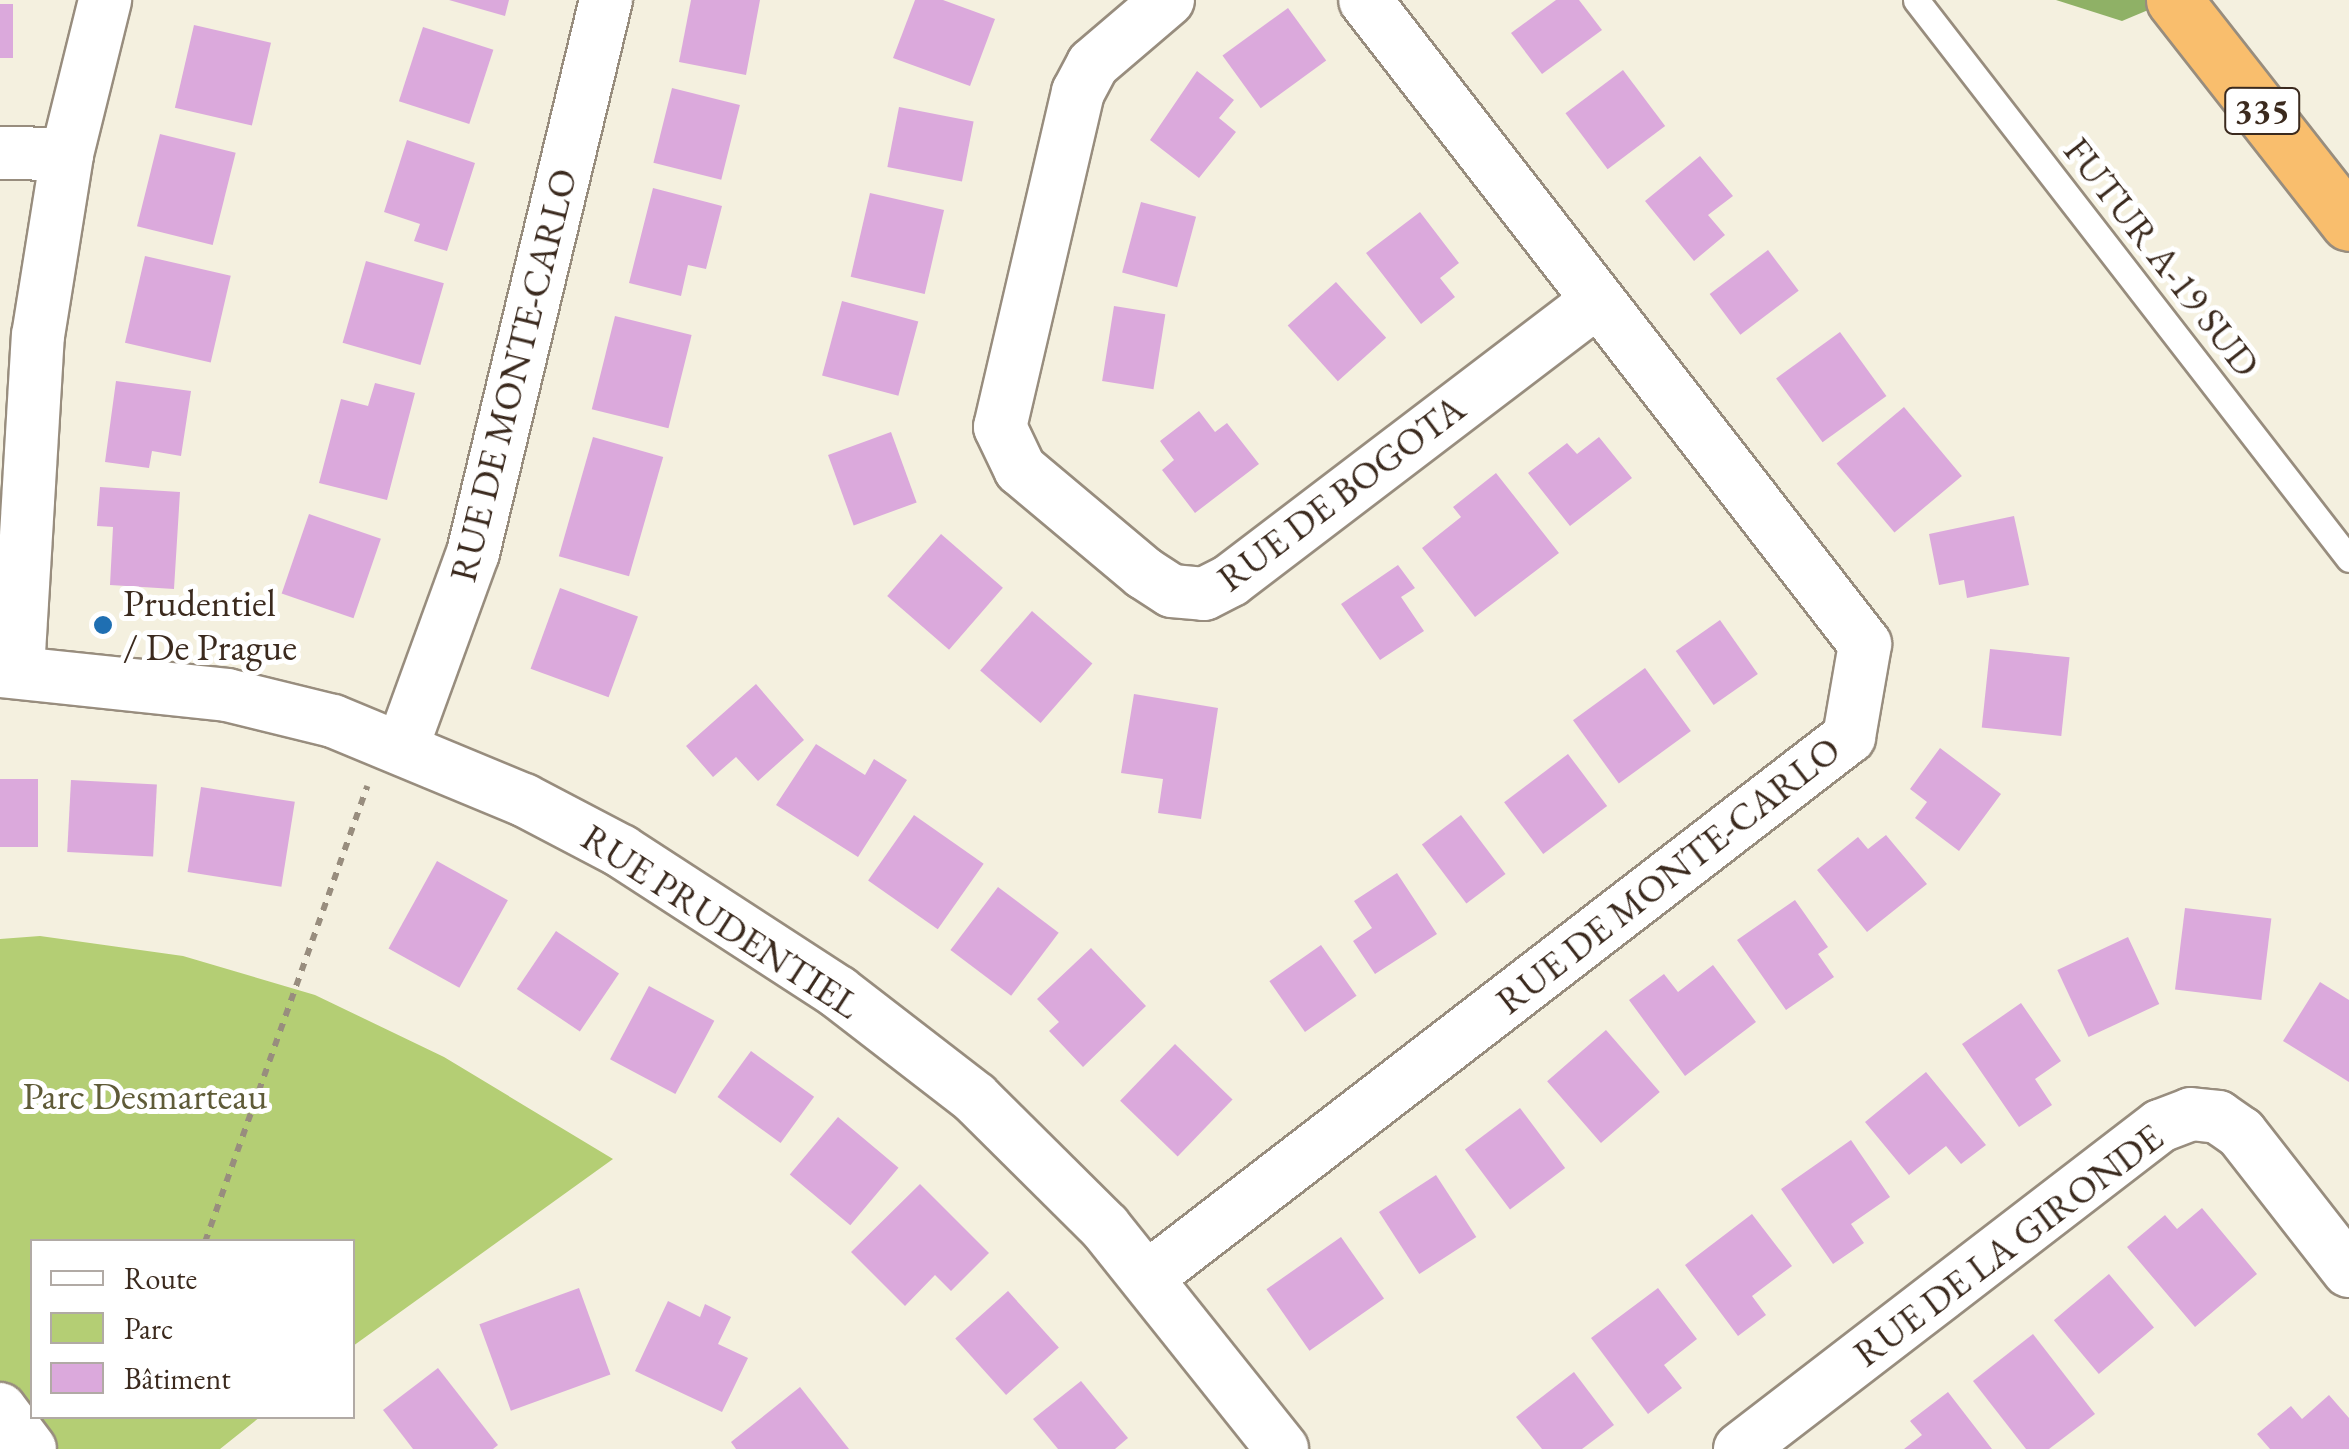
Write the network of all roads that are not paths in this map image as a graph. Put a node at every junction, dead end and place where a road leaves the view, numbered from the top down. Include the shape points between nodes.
1 (105, 0) edge
2 (606, 0) edge
3 (1168, 0) edge
4 (1365, 0) edge
5 (1916, 0) edge
6 (2174, 0) edge
7 (0, 153) edge
8 (68, 154) junction
9 (2349, 222) edge
10 (1596, 301) junction
11 (2349, 559) edge
12 (9, 670) edge
13 (394, 741) junction
14 (2349, 1271) edge
15 (1148, 1278) junction
16 (0, 1409) edge
17 (30, 1449) edge
18 (1282, 1449) edge
19 (1740, 1449) edge

1 - 8 street
2 - 13 street, RUE DE MONTE-CARLO via 473,553
3 - 10 street, RUE DE BOGOTA via 1093,64 1078,92 1000,427 1020,469 1144,573 1172,591 1204,594 1231,580
4 - 10 street, RUE DE MONTE-CARLO
5 - 11 lane, FUTUR A-19 SUD
6 - 9 highway, 335
7 - 8 street
8 - 12 street via 38,336
10 - 15 street, RUE DE MONTE-CARLO via 1866,644 1849,737
12 - 13 street, RUE PRUDENTIEL via 227,695
13 - 15 street, RUE PRUDENTIEL via 621,851 838,992 975,1098
14 - 19 street, RUE DE LA GIRONDE via 2240,1133 2218,1117 2192,1114 2160,1126
15 - 18 street, RUE PRUDENTIEL
16 - 17 street

